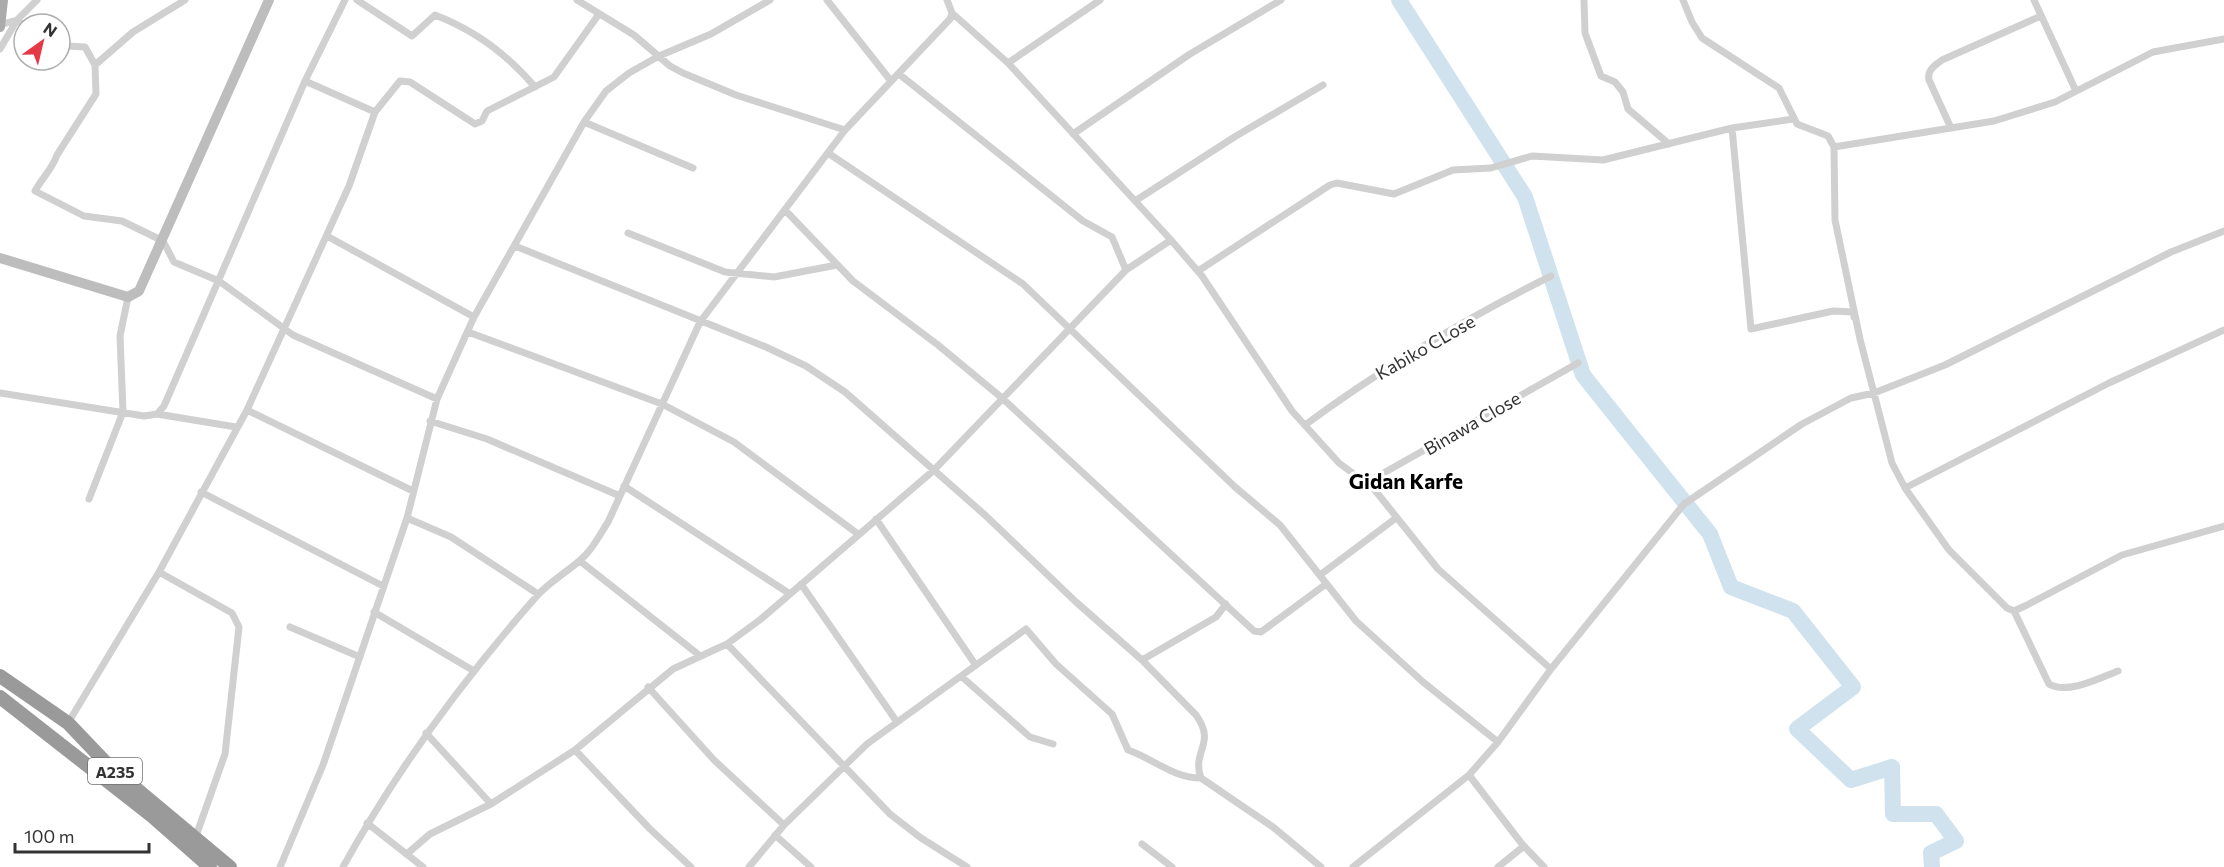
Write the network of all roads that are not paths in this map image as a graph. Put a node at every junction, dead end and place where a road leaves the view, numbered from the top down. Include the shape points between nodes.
1 (3, 0) edge
2 (37, 0) edge
3 (185, 0) edge
4 (269, 0) edge
5 (345, 0) edge
6 (357, 0) edge
7 (576, 0) edge
8 (770, 0) edge
9 (827, 0) edge
10 (947, 0) edge
11 (1100, 0) edge
12 (1281, 0) edge
13 (1584, 0) edge
14 (1683, 0) edge
15 (2034, 0) edge
16 (28, 12) edge
17 (952, 13) junction
18 (599, 14) junction
19 (2041, 16) junction
20 (0, 26) edge
21 (12, 33) edge
22 (2224, 39) edge
23 (72, 46) edge
24 (0, 49) edge
25 (659, 56) junction
26 (1008, 63) junction
27 (95, 66) junction
28 (899, 74) junction
29 (305, 81) junction
30 (891, 81) junction
31 (1323, 85) dead end
32 (535, 87) junction
33 (2076, 91) junction
34 (375, 112) junction
35 (1793, 119) junction
36 (584, 122) junction
37 (1732, 128) junction
38 (1951, 128) junction
39 (846, 130) junction
40 (1073, 134) junction
41 (1669, 144) junction
42 (1834, 147) junction
43 (828, 153) junction
44 (693, 168) dead end
45 (1135, 201) junction
46 (785, 210) junction
47 (2224, 231) edge
48 (628, 233) dead end
49 (327, 236) junction
50 (1172, 240) junction
51 (163, 241) junction
52 (515, 246) junction
53 (0, 258) edge
54 (837, 265) junction
55 (1126, 270) junction
56 (1198, 271) junction
57 (736, 273) junction
58 (1551, 276) dead end
59 (219, 281) junction
60 (128, 297) junction
61 (474, 316) junction
62 (700, 322) junction
63 (1069, 327) junction
64 (285, 328) junction
65 (2224, 330) edge
66 (468, 332) junction
67 (1860, 339) junction
68 (1578, 363) dead end
69 (0, 393) edge
70 (1874, 393) junction
71 (1002, 398) junction
72 (437, 399) junction
73 (662, 404) junction
74 (247, 410) junction
75 (123, 412) junction
76 (157, 414) junction
77 (430, 421) junction
78 (1305, 425) junction
79 (236, 427) junction
80 (934, 470) junction
81 (1366, 483) junction
82 (624, 486) junction
83 (1905, 488) junction
84 (412, 491) junction
85 (201, 492) junction
86 (620, 496) junction
87 (89, 499) dead end
88 (407, 518) junction
89 (1396, 518) junction
90 (876, 519) junction
91 (2224, 526) edge
92 (858, 534) junction
93 (580, 561) junction
94 (159, 572) junction
95 (1320, 575) junction
96 (801, 584) junction
97 (1326, 584) junction
98 (383, 586) junction
99 (538, 594) junction
100 (790, 594) junction
101 (1226, 604) junction
102 (2014, 610) junction
103 (374, 612) junction
104 (290, 627) dead end
105 (727, 644) junction
106 (699, 655) junction
107 (360, 657) junction
108 (1142, 660) junction
109 (975, 664) junction
110 (1551, 669) junction
111 (474, 671) junction
112 (2118, 672) dead end
113 (0, 676) edge
114 (962, 677) junction
115 (648, 687) junction
116 (0, 697) edge
117 (897, 722) junction
118 (68, 723) junction
119 (426, 733) junction
120 (1498, 742) junction
121 (1053, 744) dead end
122 (575, 750) junction
123 (844, 766) junction
124 (1469, 775) junction
125 (1201, 778) junction
126 (491, 804) junction
127 (367, 823) junction
128 (784, 825) junction
129 (775, 835) junction
130 (196, 836) junction
131 (1142, 844) dead end
132 (1524, 846) junction
133 (408, 853) junction
134 (210, 867) edge
135 (230, 867) edge
136 (280, 867) edge
137 (343, 867) edge
138 (423, 867) edge
139 (691, 867) edge
140 (749, 867) edge
141 (811, 867) edge
142 (967, 867) edge
143 (1172, 867) edge
144 (1321, 867) edge
145 (1353, 867) edge
146 (1498, 867) edge
147 (1544, 867) edge

1 - 20 main road
2 - 16 street
3 - 27 street via 133,32
4 - 51 street
5 - 29 street
6 - 32 street via 412,36 435,15 457,23 501,53
7 - 18 street
8 - 25 street via 711,34
9 - 30 street
10 - 17 street
11 - 26 street
12 - 40 street via 1190,54
13 - 41 street via 1585,33 1601,76 1615,82 1628,109
14 - 35 street via 1702,38 1779,88
15 - 19 street
17 - 26 street
17 - 28 street
18 - 25 street via 650,46
18 - 32 street via 554,77
19 - 33 street
19 - 38 street via 1932,68 1929,80
21 - 24 street
22 - 33 street via 2153,52
23 - 27 street via 85,47
25 - 36 street via 606,91
25 - 39 street via 683,73 736,95
26 - 40 street
27 - 51 street via 96,94 35,191 84,216 122,221
28 - 30 street
28 - 55 street via 1083,220 1112,237
29 - 34 street
29 - 59 street
30 - 39 street
31 - 45 street
32 - 34 street via 487,111 482,121 475,124 410,82 400,81
33 - 38 street via 2055,102 1994,121
34 - 49 street
35 - 37 street
35 - 42 street via 1805,129 1828,136
36 - 44 street
36 - 52 street
37 - 41 street
37 - 67 street via 1751,329 1833,311 1852,312
38 - 42 street
39 - 43 street
40 - 45 street
41 - 56 street via 1596,161 1532,156 1491,168 1453,170 1394,194 1337,183
42 - 67 street via 1835,220
43 - 46 street
43 - 63 street via 1023,284
45 - 50 street
46 - 54 street
46 - 57 street
47 - 70 street via 2171,252 1945,365
48 - 57 street via 713,268
49 - 61 street
49 - 64 street
50 - 55 street
50 - 56 street
51 - 59 street via 174,262
51 - 60 street via 143,287
52 - 61 street
52 - 62 street
53 - 60 street
54 - 57 street via 774,277
54 - 71 street
55 - 63 street
56 - 78 street
57 - 62 street
58 - 78 street, Kabiko CLose via 1429,342
59 - 64 street
59 - 76 street
60 - 75 street via 120,336
61 - 66 street
62 - 73 street
62 - 80 street via 806,366 845,392
63 - 71 street
63 - 95 street via 1280,525
64 - 72 street
64 - 74 street
65 - 83 street via 2109,383
66 - 72 street
66 - 73 street
67 - 70 street
68 - 81 street, Binawa Close
69 - 75 street
70 - 83 street via 1892,463
70 - 110 street via 1851,398 1802,424 1684,504
71 - 80 street
71 - 101 street
72 - 77 street
73 - 82 street
73 - 92 street via 734,442
74 - 79 street
74 - 84 street
75 - 76 street
75 - 87 street
76 - 79 street
77 - 84 street
77 - 86 street via 487,439
78 - 81 street via 1339,463
79 - 85 street
80 - 90 street
80 - 108 street
81 - 89 street
82 - 86 street
82 - 100 street
83 - 102 street via 1949,550 2007,608
84 - 88 street
85 - 94 street
85 - 98 street
86 - 93 street via 596,541
88 - 98 street
88 - 99 street via 451,537
89 - 95 street
89 - 110 street via 1438,569
90 - 92 street
90 - 109 street
91 - 102 street via 2122,555
92 - 96 street
93 - 99 street
93 - 106 street
94 - 118 street
94 - 130 street via 232,613 239,627 225,754
95 - 97 street
96 - 100 street
96 - 117 street
97 - 101 street via 1261,632 1247,626
97 - 120 street via 1356,621 1393,656
98 - 103 street
99 - 111 street
100 - 105 street
101 - 108 street via 1216,617
102 - 112 street via 2049,684 2054,687 2080,684
103 - 107 street
103 - 111 street
104 - 107 street
105 - 106 street
105 - 123 street
106 - 115 street
107 - 136 street via 323,765
108 - 125 street via 1204,725 1206,735 1198,770
109 - 114 street
109 - 125 street via 1026,629 1056,664 1112,714 1128,750 1184,778
110 - 120 street
111 - 119 street
113 - 118 highway, A235
114 - 117 street
114 - 121 street via 1030,737
115 - 122 street
115 - 128 street via 714,760
116 - 134 highway, A235 via 152,816
117 - 123 street
118 - 130 highway, A235 via 109,766
119 - 126 street
119 - 127 street
120 - 124 street
122 - 126 street
122 - 139 street
123 - 128 street
123 - 142 street via 890,813
124 - 132 street
124 - 145 street
125 - 144 street via 1273,827
126 - 133 street via 430,834
127 - 133 street
127 - 137 street
128 - 129 street
129 - 140 street
129 - 141 street
130 - 135 highway, A235
131 - 143 street
132 - 146 street
132 - 147 street
133 - 138 street

